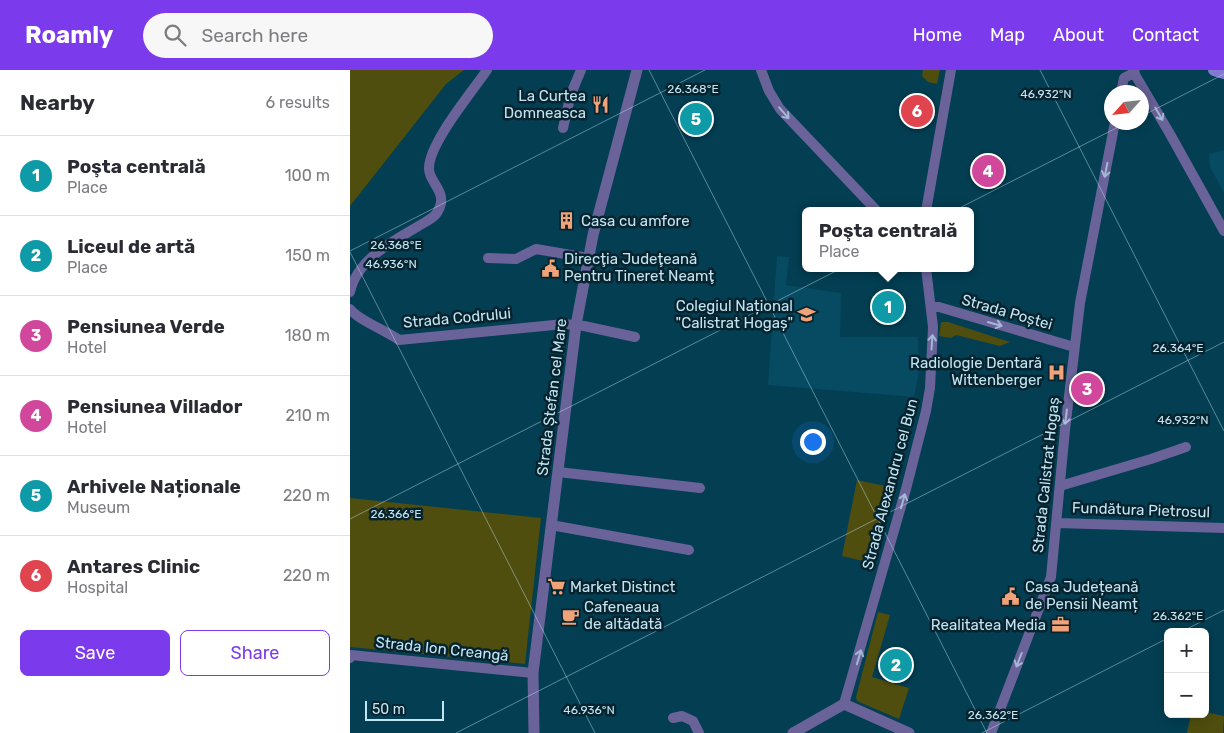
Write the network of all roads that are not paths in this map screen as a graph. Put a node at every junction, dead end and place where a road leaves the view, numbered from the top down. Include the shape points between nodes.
1 (487, 70) edge
2 (581, 70) edge
3 (638, 70) edge
4 (761, 70) edge
5 (951, 70) edge
6 (1214, 70) edge
7 (1134, 71) edge
8 (1224, 73) edge
9 (1122, 85) edge
10 (563, 128) dead end
11 (1113, 130) edge
12 (873, 207) edge
13 (927, 207) edge
14 (1224, 231) edge
15 (488, 258) dead end
16 (588, 258) junction
17 (927, 272) edge
18 (350, 292) edge
19 (931, 307) junction
20 (350, 308) edge
21 (576, 325) junction
22 (634, 337) dead end
23 (1074, 348) junction
24 (1186, 447) dead end
25 (558, 472) junction
26 (1060, 486) junction
27 (700, 488) dead end
28 (1057, 522) junction
29 (551, 525) junction
30 (1224, 528) edge
31 (690, 550) dead end
32 (351, 657) edge
33 (533, 673) junction
34 (844, 704) junction
35 (673, 718) dead end
36 (534, 733) edge
37 (699, 733) edge
38 (793, 733) edge
39 (910, 733) edge
40 (991, 733) edge

1 - 18 street via 447,126 433,152 428,167 442,200 439,210 371,257
2 - 10 street
3 - 16 street, Strada Ștefan cel Mare
4 -> 12 street via 780,109
5 - 13 street
6 - 8 main road
7 - 9 street via 1124,78
7 -> 14 street
11 -> 23 street, Strada Calistrat Hogaș
15 - 16 street via 516,260 536,249
16 - 21 street, Strada Ștefan cel Mare
17 - 19 street, Strada Alexandru cel Bun
19 -> 23 street, Strada Poștei
34 -> 19 street, Strada Alexandru cel Bun via 926,411 933,327
20 - 21 street, Strada Codrului via 360,318 399,340
21 - 22 street, Strada Codrului
21 - 25 street, Strada Ștefan cel Mare
23 -> 26 street, Strada Calistrat Hogaș
24 - 26 street
25 - 27 street
25 - 29 street, Strada Ștefan cel Mare
26 - 28 street, Strada Calistrat Hogaș
28 - 30 street, Fundătura Pietrosul
28 -> 40 street, Strada Calistrat Hogaș via 1051,577
29 - 31 street
29 - 33 street, Strada Ștefan cel Mare
32 - 33 street, Strada Ion Creangă
33 - 36 street, Strada Ștefan cel Mare
34 - 38 street
34 - 39 street
35 - 37 street via 682,716 693,721

